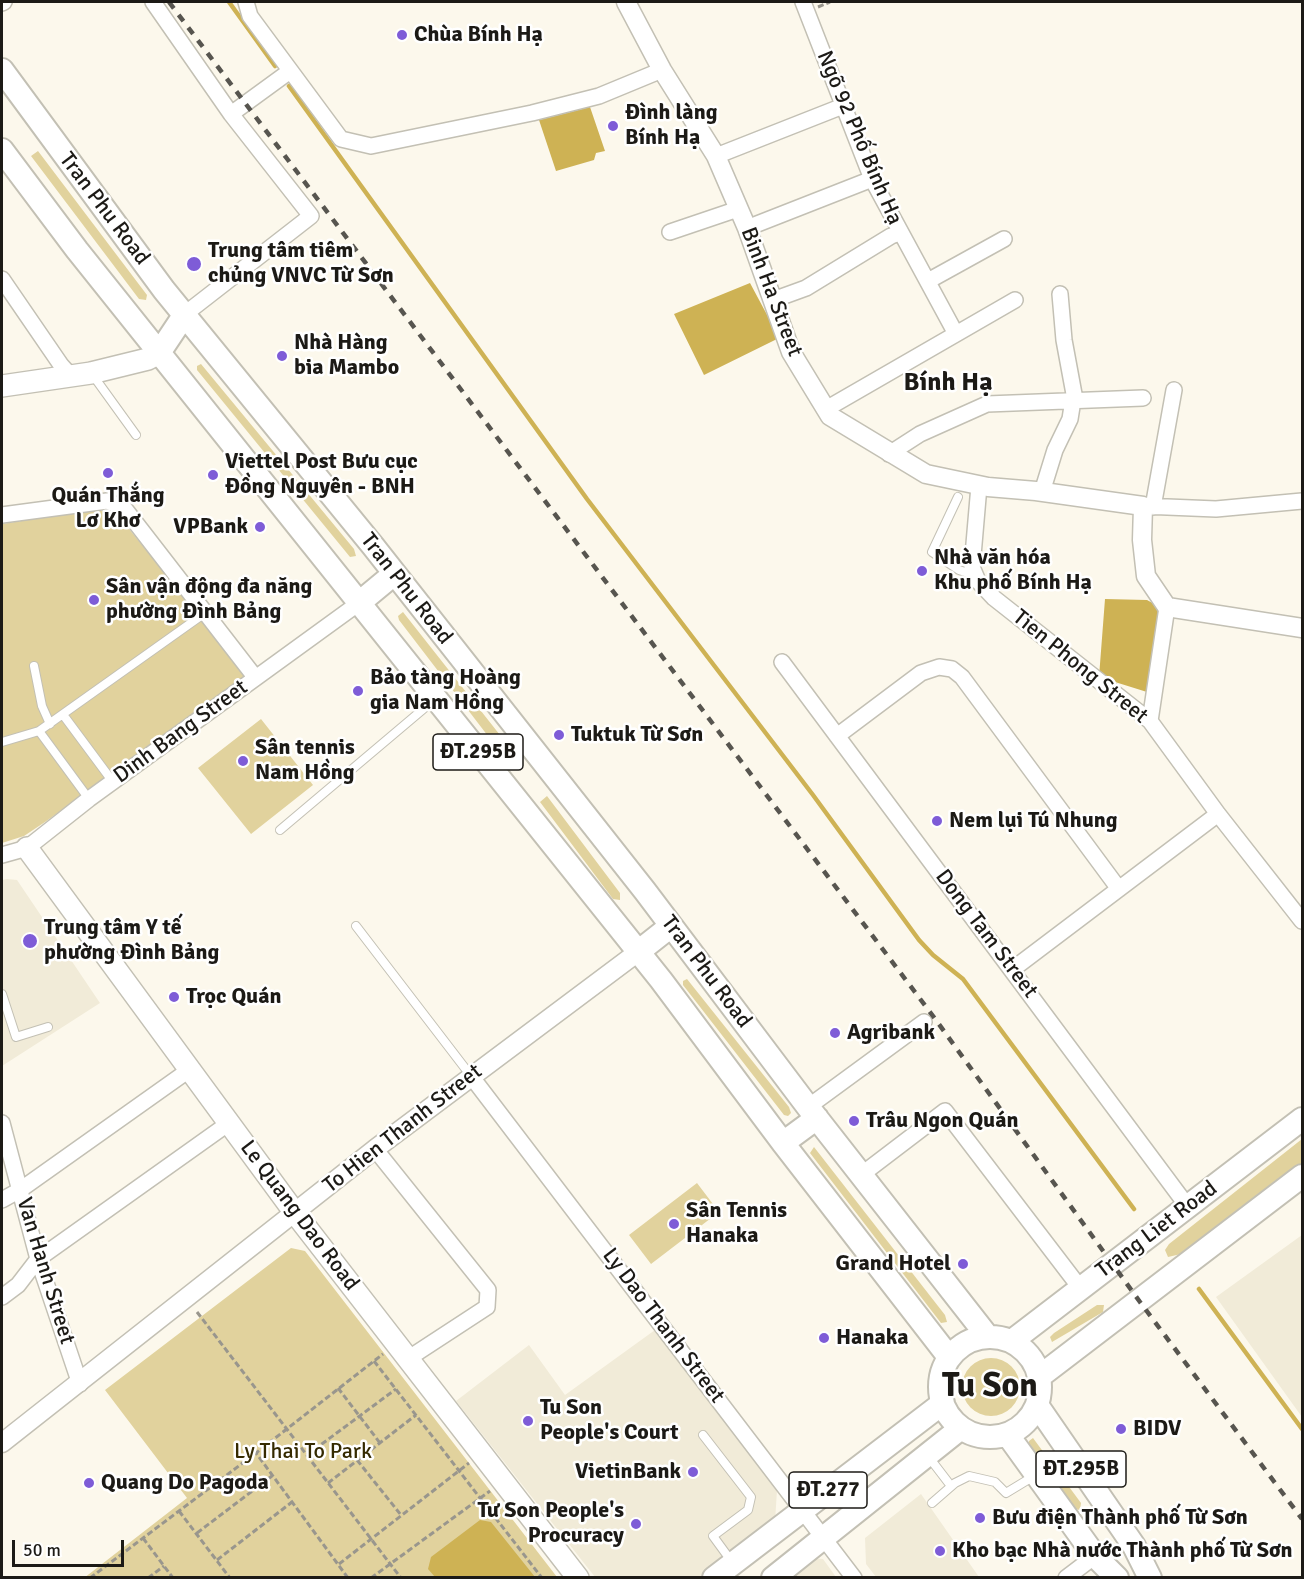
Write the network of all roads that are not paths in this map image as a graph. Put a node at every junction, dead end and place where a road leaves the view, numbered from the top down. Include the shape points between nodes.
1 (153, 2) edge
2 (246, 2) edge
3 (626, 2) edge
4 (803, 2) edge
5 (2, 70) edge
6 (290, 70) junction
7 (662, 70) junction
8 (843, 106) junction
9 (231, 114) junction
10 (2, 150) edge
11 (716, 156) junction
12 (872, 179) junction
13 (738, 209) junction
14 (747, 228) junction
15 (670, 232) dead end
16 (900, 233) junction
17 (1004, 239) dead end
18 (2, 279) edge
19 (928, 280) junction
20 (1060, 294) dead end
21 (773, 300) junction
22 (1015, 300) dead end
23 (185, 314) junction
24 (956, 334) junction
25 (159, 353) junction
26 (81, 374) junction
27 (2, 386) edge
28 (1174, 390) dead end
29 (1143, 398) dead end
30 (1073, 400) junction
31 (826, 409) junction
32 (136, 435) dead end
33 (889, 454) junction
34 (979, 486) junction
35 (1042, 492) junction
36 (958, 497) dead end
37 (1302, 501) edge
38 (1148, 506) junction
39 (2, 515) edge
40 (393, 574) junction
41 (975, 576) junction
42 (359, 603) junction
43 (1167, 607) junction
44 (205, 613) junction
45 (1302, 628) edge
46 (782, 662) dead end
47 (34, 666) dead end
48 (255, 677) junction
49 (435, 699) junction
50 (64, 716) junction
51 (1150, 721) junction
52 (50, 724) junction
53 (39, 731) junction
54 (837, 736) junction
55 (2, 742) edge
56 (112, 782) junction
57 (89, 799) junction
58 (1218, 814) junction
59 (280, 830) dead end
60 (27, 848) junction
61 (2, 855) edge
62 (1119, 889) junction
63 (1302, 921) edge
64 (356, 926) dead end
65 (671, 926) junction
66 (638, 952) junction
67 (1013, 969) junction
68 (2, 994) edge
69 (924, 1022) dead end
70 (48, 1027) dead end
71 (189, 1070) junction
72 (471, 1076) junction
73 (813, 1112) junction
74 (1302, 1119) edge
75 (2, 1123) edge
76 (229, 1123) junction
77 (783, 1143) junction
78 (375, 1149) junction
79 (861, 1174) junction
80 (1302, 1176) edge
81 (20, 1190) junction
82 (2, 1200) edge
83 (1188, 1207) junction
84 (295, 1213) junction
85 (38, 1259) junction
86 (1081, 1289) junction
87 (2, 1297) edge
88 (988, 1337) junction
89 (1012, 1341) junction
90 (949, 1357) junction
91 (409, 1358) junction
92 (1039, 1377) junction
93 (80, 1384) junction
94 (943, 1403) junction
95 (1037, 1405) junction
96 (961, 1428) junction
97 (1007, 1434) junction
98 (703, 1435) dead end
99 (2, 1443) edge
100 (927, 1455) junction
101 (1035, 1475) junction
102 (951, 1486) junction
103 (932, 1503) dead end
104 (803, 1509) junction
105 (1126, 1534) junction
106 (825, 1538) junction
107 (1095, 1557) junction
108 (733, 1563) junction
109 (1141, 1574) edge
110 (578, 1578) edge
111 (714, 1578) edge
112 (773, 1578) edge
113 (854, 1578) edge
114 (1066, 1578) edge
115 (1117, 1578) edge

1 - 9 street
2 - 6 street via 250,16
3 - 7 street, Binh Ha Street
4 - 8 street, Ngõ 92 Phố Bính Hạ
5 - 23 main road, Tran Phu Road / ĐT.295B
6 - 7 street via 341,139 371,146 588,99
6 - 9 street
7 - 11 street, Binh Ha Street
8 - 11 street
8 - 12 street, Ngõ 92 Phố Bính Hạ
9 - 23 street via 311,216
10 - 25 main road, Tran Phu Road / ĐT.295B
11 - 13 street, Binh Ha Street
12 - 14 street
12 - 16 street, Ngõ 92 Phố Bính Hạ
13 - 14 street, Binh Ha Street
13 - 15 street
14 - 21 street, Binh Ha Street
16 - 19 street, Ngõ 92 Phố Bính Hạ
16 - 21 street via 806,288
17 - 19 street
18 - 26 street via 61,365
19 - 24 street, Ngõ 92 Phố Bính Hạ
20 - 30 street
21 - 31 street, Binh Ha Street via 791,352
22 - 24 street
23 - 25 main road
23 - 40 main road, Tran Phu Road / ĐT.295B
24 - 31 street
25 - 26 main road
25 - 42 main road, Tran Phu Road / ĐT.295B
26 - 27 main road
26 - 32 lane
28 - 38 street
29 - 30 street
30 - 33 street via 987,404 920,434
30 - 35 street via 1070,419
31 - 33 street, Binh Ha Street via 830,416
33 - 34 street, Binh Ha Street via 926,474
34 - 35 street, Binh Ha Street
34 - 41 street via 972,539
35 - 38 street, Binh Ha Street
36 - 41 lane via 932,552
37 - 38 street via 1216,509
38 - 43 street via 1142,540 1146,576
39 - 44 street via 107,501 125,509
40 - 42 main road
40 - 65 main road, Tran Phu Road / ĐT.295B
41 - 51 street, Tien Phong Street via 993,598
42 - 48 street, Dinh Bang Street
42 - 49 main road, Tran Phu Road / ĐT.295B
43 - 45 street
43 - 51 street
44 - 48 street
44 - 50 lane
46 - 54 street, Dong Tam Street
47 - 52 lane
48 - 56 street, Dinh Bang Street
49 - 59 lane
49 - 66 main road, Tran Phu Road / ĐT.295B
50 - 52 lane
50 - 56 lane
51 - 58 street, Tien Phong Street
52 - 53 lane
53 - 55 lane
53 - 57 lane
54 - 62 street via 921,673 939,667 952,669 962,677
54 - 67 street, Dong Tam Street
56 - 57 street, Dinh Bang Street
57 - 60 street, Dinh Bang Street
58 - 62 street
58 - 63 street, Tien Phong Street
60 - 61 street, Dinh Bang Street
60 - 71 main road, Le Quang Dao Road
62 - 67 street
64 - 72 lane
65 - 66 main road
65 - 73 main road, Tran Phu Road / ĐT.295B
66 - 72 street, To Hien Thanh Street
66 - 77 main road, Tran Phu Road / ĐT.295B
67 - 83 street, Dong Tam Street
68 - 70 lane via 16,1037
69 - 73 street
71 - 76 main road, Le Quang Dao Road
71 - 81 street
72 - 78 street, To Hien Thanh Street
72 - 104 street, Ly Dao Thanh Street
73 - 77 main road
73 - 79 main road, Tran Phu Road / ĐT.295B
74 - 83 main road, Trang Liet Road
75 - 81 street, Van Hanh Street
76 - 84 main road, Le Quang Dao Road
76 - 85 street
77 - 90 main road, Tran Phu Road / ĐT.295B
78 - 84 street, To Hien Thanh Street
78 - 91 street via 488,1290 487,1307
79 - 86 street via 945,1111
79 - 88 main road, Tran Phu Road / ĐT.295B
80 - 92 main road, Trang Liet Road
81 - 82 street
81 - 85 street, Van Hanh Street
83 - 86 main road, Trang Liet Road
84 - 91 main road, Le Quang Dao Road
84 - 93 street, To Hien Thanh Street
85 - 87 street via 18,1285
85 - 93 street, Van Hanh Street
86 - 89 main road, Trang Liet Road
88 - 89 main road
88 - 90 main road via 964,1344
89 - 92 main road via 1030,1356
90 - 94 main road via 940,1379
91 - 110 main road, Le Quang Dao Road
92 - 95 main road
93 - 99 street, To Hien Thanh Street
94 - 96 main road
94 - 104 main road, ĐT.277
95 - 97 main road via 1024,1424
95 - 105 main road, ĐT.295B
96 - 97 main road via 981,1436
96 - 100 main road, ĐT.277
97 - 101 main road, ĐT.295B
98 - 108 lane via 751,1497 748,1510 712,1536
100 - 102 lane
100 - 106 main road, ĐT.277
101 - 102 lane via 1006,1493 995,1482 978,1477 962,1478
101 - 107 main road, ĐT.295B
102 - 103 lane
104 - 106 street, Ly Dao Thanh Street
104 - 108 main road, ĐT.277
105 - 107 main road
105 - 109 main road, ĐT.295B
106 - 112 main road, ĐT.277
106 - 113 street, Ly Dao Thanh Street
107 - 114 street
107 - 115 main road, ĐT.295B
108 - 111 main road, ĐT.277

